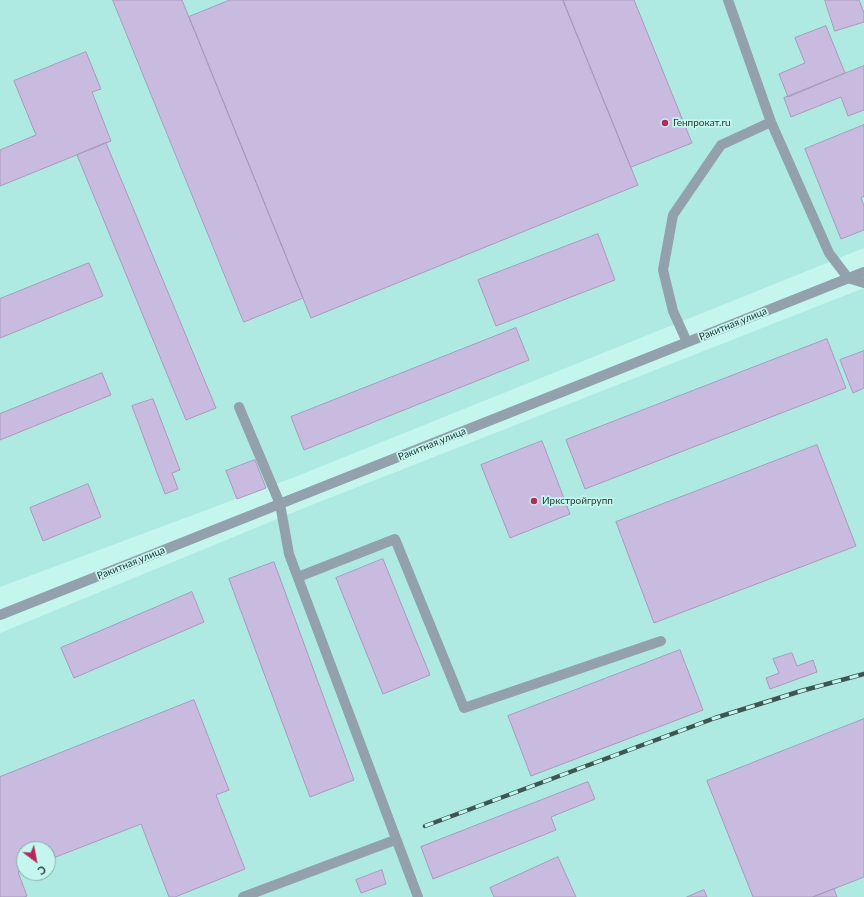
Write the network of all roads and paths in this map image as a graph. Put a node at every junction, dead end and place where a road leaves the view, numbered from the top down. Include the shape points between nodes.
1 (728, 0) edge
2 (771, 122) junction
3 (864, 272) edge
4 (848, 278) junction
5 (864, 283) edge
6 (687, 342) junction
7 (239, 407) dead end
8 (280, 504) junction
9 (298, 577) junction
10 (0, 615) edge
11 (661, 642) dead end
12 (395, 840) junction
13 (243, 897) edge
14 (418, 897) edge

1 - 2 street
2 - 4 street via 829,253
2 - 6 street via 721,145 673,215 663,270 673,311
3 - 4 street, Ракитная улица
4 - 5 street
4 - 6 street, Ракитная улица
6 - 8 street, Ракитная улица
7 - 8 street
8 - 9 street via 289,554
8 - 10 street, Ракитная улица
9 - 11 street via 395,539 464,708
9 - 12 street
12 - 13 street
12 - 14 street

